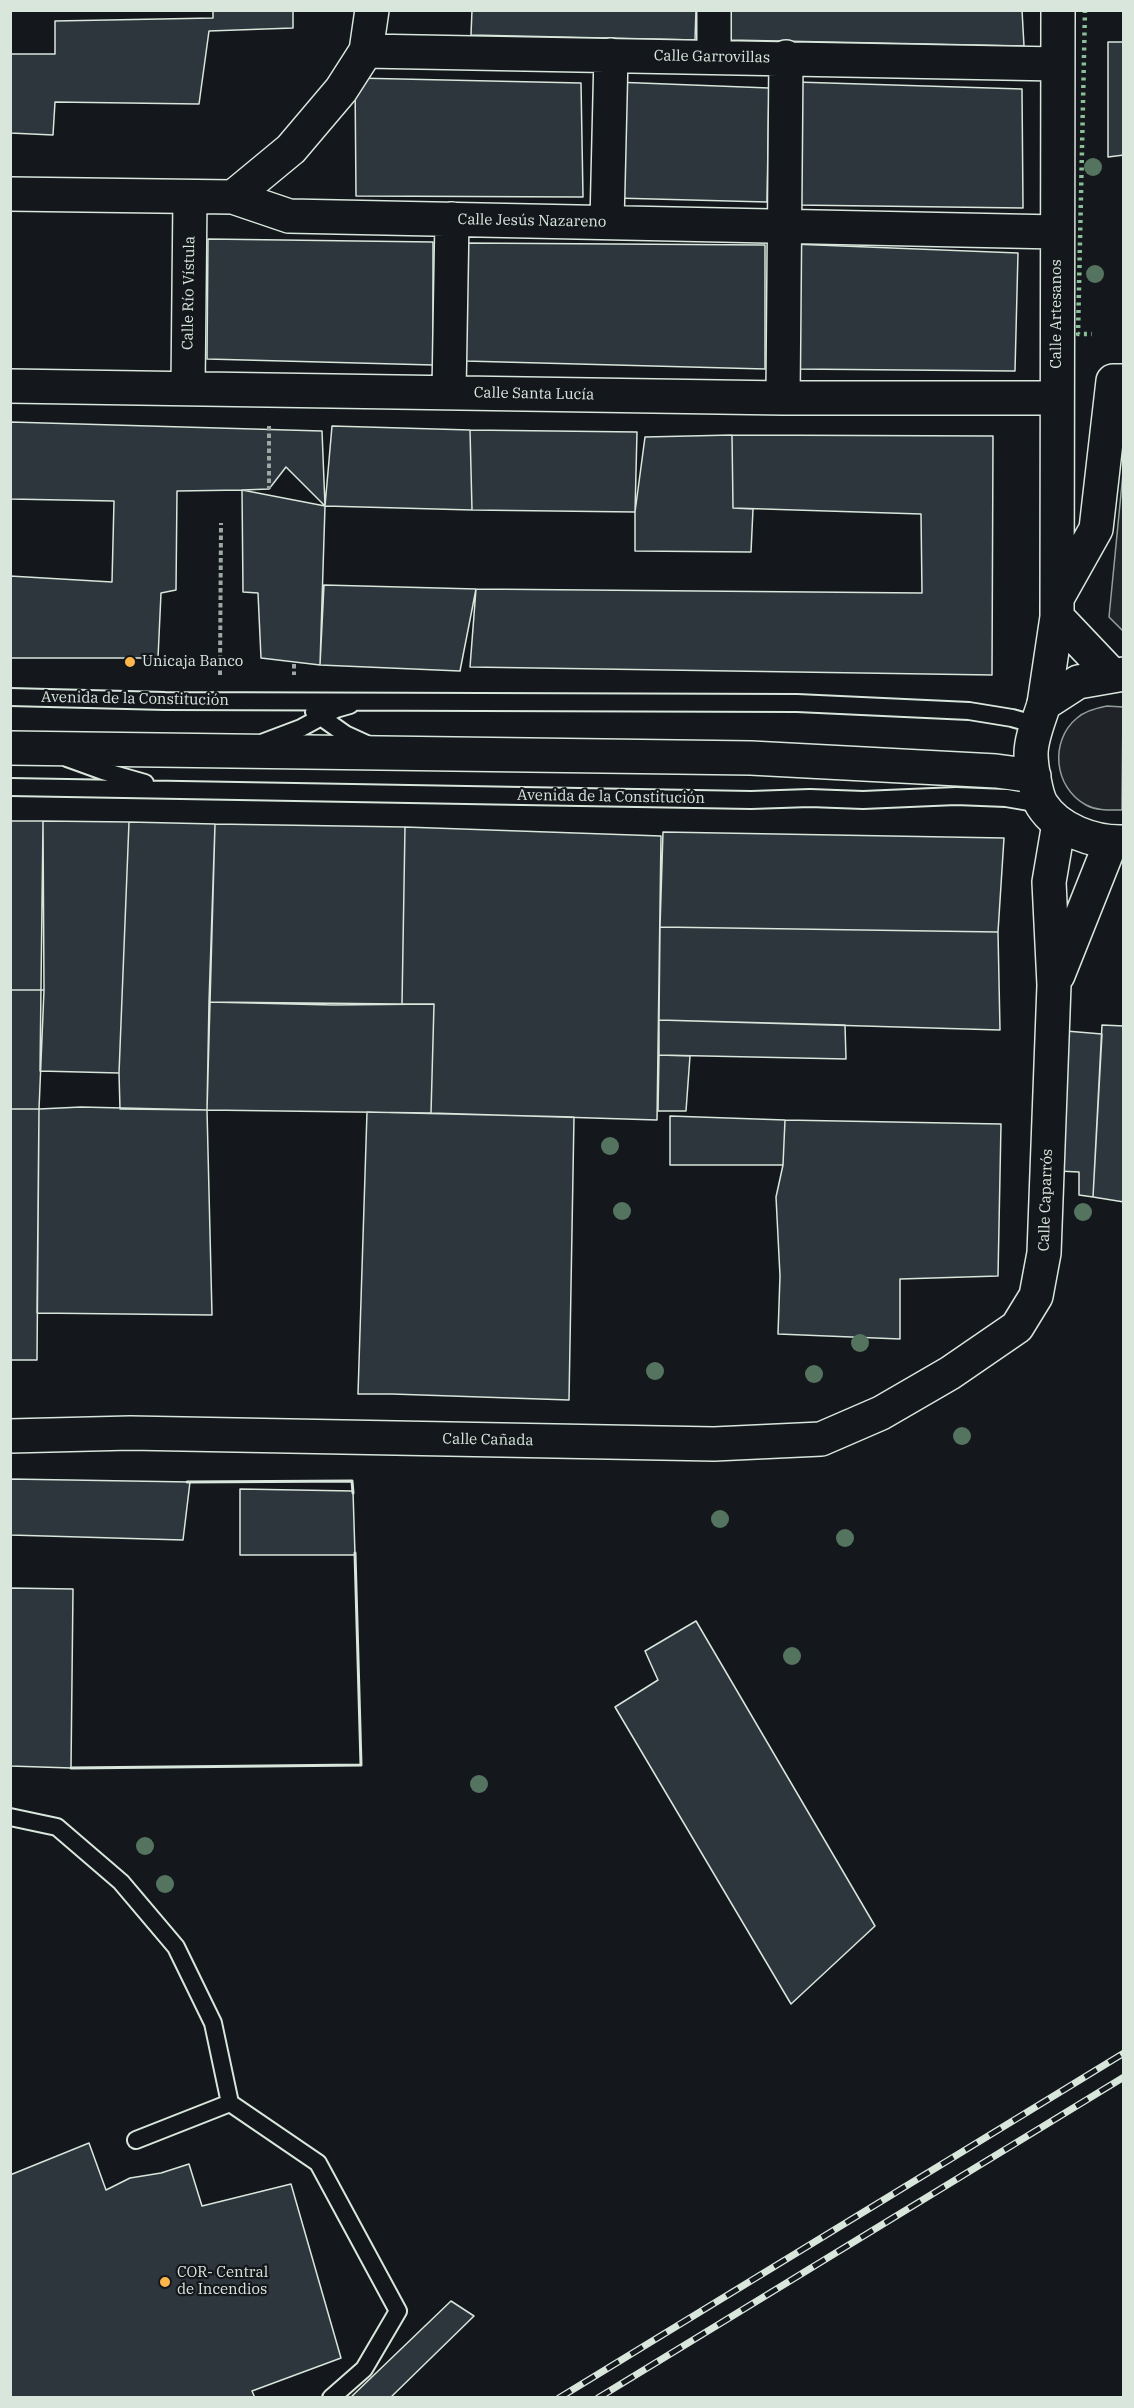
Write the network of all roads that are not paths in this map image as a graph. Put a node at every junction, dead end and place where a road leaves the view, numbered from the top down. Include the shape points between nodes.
1 (372, 10) edge
2 (714, 10) edge
3 (1058, 10) edge
4 (366, 51) junction
5 (611, 55) junction
6 (714, 57) junction
7 (786, 57) junction
8 (1057, 64) junction
9 (10, 194) edge
10 (190, 197) junction
11 (233, 197) junction
12 (452, 219) junction
13 (607, 222) junction
14 (784, 226) junction
15 (1057, 232) junction
16 (1124, 381) edge
17 (10, 386) edge
18 (188, 388) junction
19 (449, 392) junction
20 (783, 398) junction
21 (1057, 398) junction
22 (1057, 607) junction
23 (1118, 674) edge
24 (10, 697) edge
25 (295, 701) junction
26 (362, 702) junction
27 (1041, 715) junction
28 (321, 717) junction
29 (19, 748) edge
30 (174, 751) junction
31 (236, 751) junction
32 (399, 754) junction
33 (103, 771) junction
34 (10, 787) edge
35 (30, 787) junction
36 (180, 790) junction
37 (1045, 801) junction
38 (1117, 842) edge
39 (1054, 985) junction
40 (950, 1373) joint
41 (10, 1436) edge
42 (10, 1817) edge
43 (230, 2103) junction
44 (136, 2140) dead end
45 (331, 2397) edge

1 - 4 street
2 - 6 street
3 - 8 street, Calle Artesanos
4 - 5 street, Calle Garrovillas
4 - 11 street via 340,90 291,148
5 - 6 street, Calle Garrovillas
5 - 13 street
6 - 7 street, Calle Garrovillas
7 - 8 street, Calle Garrovillas
7 - 14 street
8 - 15 street, Calle Artesanos
9 - 10 street, Calle Jesús Nazareno
10 - 11 street, Calle Jesús Nazareno
10 - 18 street, Calle Río Vístula
11 - 12 street, Calle Jesús Nazareno via 289,216
12 - 13 street, Calle Jesús Nazareno
12 - 19 street
13 - 14 street, Calle Jesús Nazareno
14 - 15 street, Calle Jesús Nazareno
14 - 20 street
15 - 21 street, Calle Artesanos
16 - 22 street via 1113,381 1096,529
17 - 18 street, Calle Santa Lucía
18 - 19 street, Calle Santa Lucía
19 - 20 street, Calle Santa Lucía
20 - 21 street, Calle Santa Lucía
21 - 22 street, Calle Artesanos
22 - 23 street
22 - 27 street, Calle Artesanos
23 - 27 street via 1078,682
24 - 25 lane, Avenida de la Constitución
25 - 26 lane, Avenida de la Constitución
25 - 28 lane, Avenida de la Constitución
26 - 27 lane, Avenida de la Constitución via 797,703 969,711 1012,717
26 - 28 lane
27 - 37 street, Calle Artesanos via 1031,753
28 - 31 lane via 279,738
28 - 32 lane, Avenida de la Constitución via 366,744
29 - 30 street, Avenida de la Constitución
29 - 33 lane, Avenida de la Constitución via 61,756
30 - 31 street, Avenida de la Constitución
30 - 33 lane, Avenida de la Constitución
31 - 32 street, Avenida de la Constitución
32 - 37 street, Avenida de la Constitución via 751,758 996,771
33 - 35 lane, Avenida de la Constitución
33 - 36 lane, Avenida de la Constitución
34 - 35 lane, Avenida de la Constitución
35 - 36 lane, Avenida de la Constitución
36 - 37 lane, Avenida de la Constitución via 751,800 956,796
37 - 38 street via 1086,837
37 - 39 street, Calle Caparrós
38 - 39 street, Calle Caparrós
39 - 40 street, Calle Caparrós via 1044,1253 1036,1296 1017,1327
40 - 41 street, Calle Cañada via 881,1413 821,1439 714,1444 130,1433
42 - 43 lane via 57,1827 122,1882 176,1947 213,2022
43 - 44 lane
43 - 45 lane via 318,2163 398,2311 364,2369

